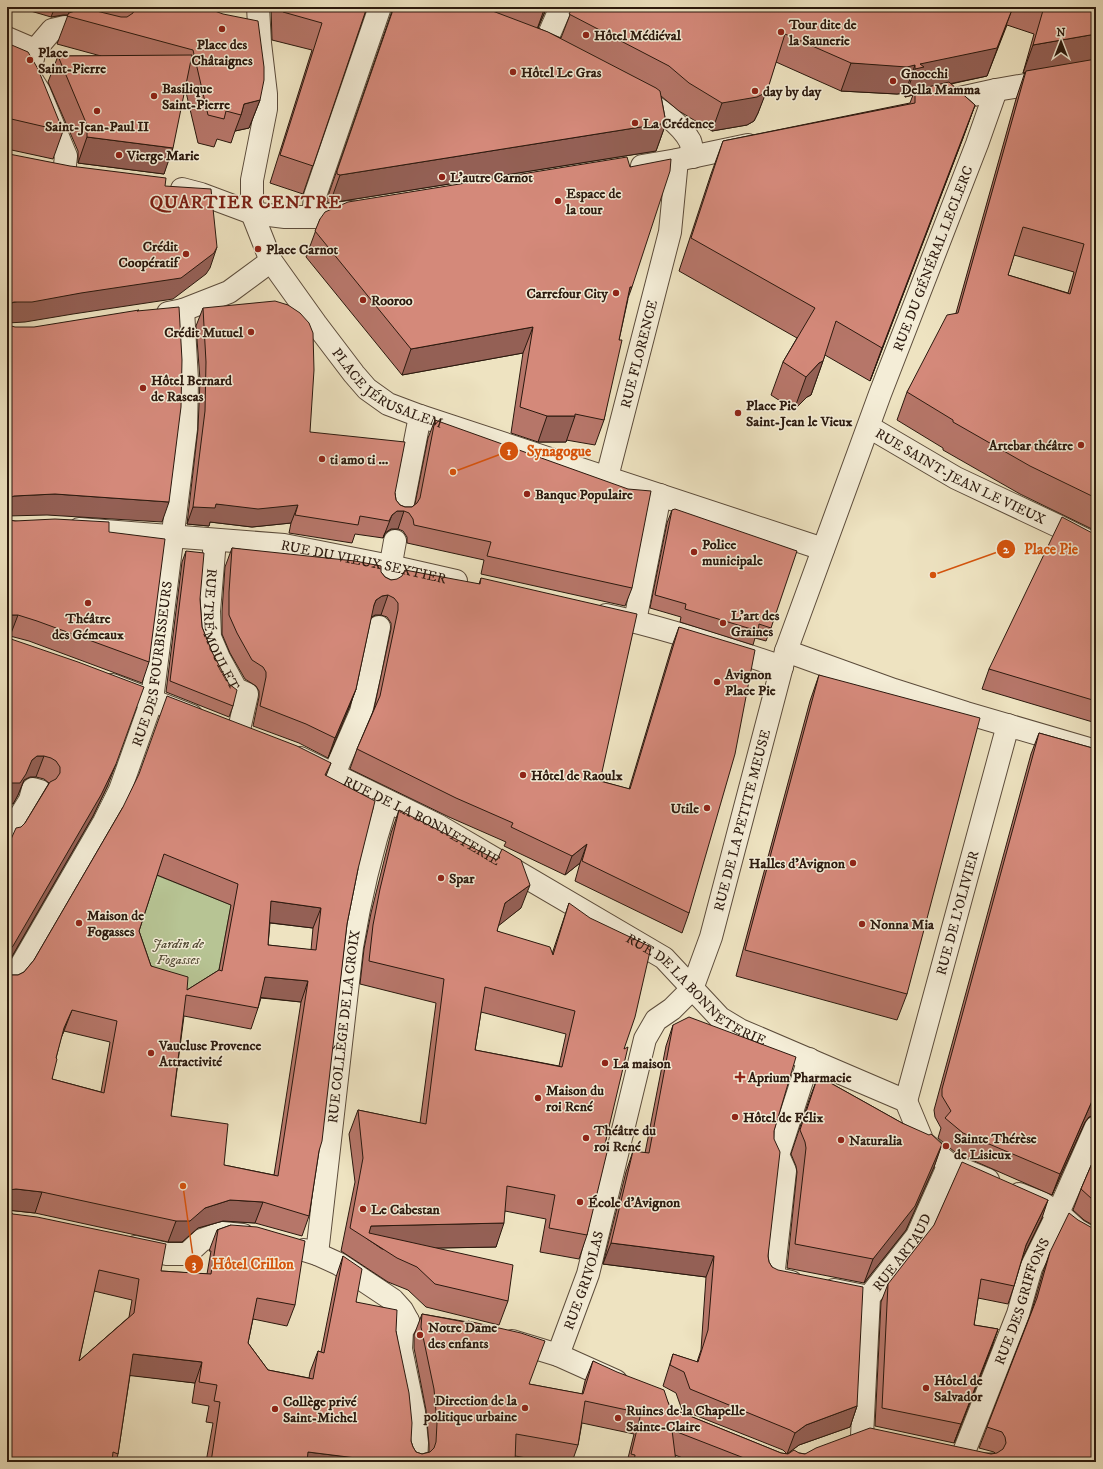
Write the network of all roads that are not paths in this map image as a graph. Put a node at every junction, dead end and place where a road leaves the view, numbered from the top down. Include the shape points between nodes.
1 (153, 7) edge
2 (258, 7) edge
3 (380, 7) edge
4 (561, 7) edge
5 (139, 26) edge
6 (77, 27) edge
7 (7, 38) edge
8 (521, 40) edge
9 (543, 48) junction
10 (35, 50) junction
11 (564, 58) edge
12 (1096, 73) edge
13 (996, 90) junction
14 (626, 91) edge
15 (921, 107) edge
16 (769, 140) edge
17 (685, 159) junction
18 (622, 169) edge
19 (43, 170) edge
20 (64, 174) junction
21 (86, 177) edge
22 (164, 187) edge
23 (370, 209) edge
24 (252, 213) junction
25 (312, 217) junction
26 (271, 261) junction
27 (190, 308) junction
28 (152, 315) edge
29 (420, 416) junction
30 (869, 427) junction
31 (607, 477) junction
32 (660, 495) junction
33 (401, 513) edge
34 (56, 528) edge
35 (173, 537) junction
36 (215, 540) junction
37 (395, 541) dead end
38 (1096, 545) edge
39 (822, 549) junction
40 (390, 566) junction
41 (475, 585) edge
42 (386, 587) edge
43 (589, 611) edge
44 (635, 621) junction
45 (379, 627) dead end
46 (784, 659) junction
47 (96, 679) edge
48 (152, 700) junction
49 (1000, 723) junction
50 (238, 734) junction
51 (259, 742) edge
52 (280, 750) edge
53 (1096, 751) edge
54 (334, 774) junction
55 (40, 791) dead end
56 (387, 802) junction
57 (7, 837) edge
58 (7, 984) edge
59 (692, 988) junction
60 (809, 1059) junction
61 (906, 1101) junction
62 (1096, 1127) edge
63 (949, 1164) junction
64 (1058, 1213) junction
65 (259, 1237) edge
66 (1096, 1241) edge
67 (116, 1243) edge
68 (288, 1246) edge
69 (317, 1254) junction
70 (869, 1297) junction
71 (494, 1336) edge
72 (558, 1355) junction
73 (634, 1388) edge
74 (885, 1441) edge
75 (939, 1452) edge
76 (416, 1462) edge

1 - 5 street via 148,19
2 - 24 street via 266,109 252,180
3 - 25 street via 315,196
4 - 9 street
6 - 10 street via 52,30
7 - 10 street
8 - 9 street
9 - 11 street
10 - 20 street via 29,75 39,91 66,156
12 - 13 street
13 - 15 street
13 - 30 street, RUE DU GÉNÉRAL LECLERC
14 - 17 street via 653,105 680,128 690,142
16 - 17 street
17 - 18 street
17 - 31 street, RUE FLORENCE via 670,232
19 - 20 street
20 - 21 street
22 - 24 street via 201,194
23 - 25 street
24 - 25 street
24 - 26 street
26 - 27 street via 229,292
26 - 29 street, PLACE JÉRUSALEM via 367,389 388,404
27 - 28 street
27 - 35 street, RUE DES FOURBISSEURS via 186,429
29 - 31 street, PLACE JÉRUSALEM
29 - 33 street
30 - 38 street, RUE SAINT-JEAN LE VIEUX via 956,478
30 - 39 street, RUE DU GÉNÉRAL LECLERC
31 - 32 street, PLACE JÉRUSALEM
32 - 39 street, PLACE JÉRUSALEM
32 - 44 street
34 - 35 street, RUE DU VIEUX SEXTIER
35 - 36 street, RUE DU VIEUX SEXTIER
35 - 48 street, RUE DES FOURBISSEURS
36 - 40 street, RUE DU VIEUX SEXTIER via 284,545
36 - 50 street, RUE TRÉMOULET via 209,611 210,637 236,689 247,694
37 - 40 street
39 - 46 street, RUE DE LA PETITE MEUSE
40 - 41 street, RUE DU VIEUX SEXTIER
40 - 42 street
43 - 44 street
44 - 46 street
45 - 54 street via 361,712
46 - 49 street
46 - 59 street, RUE DE LA PETITE MEUSE via 711,937
47 - 48 street
48 - 50 street
48 - 58 street, RUE DES FOURBISSEURS via 120,790 98,820 16,974
49 - 53 street
49 - 61 street, RUE DE L'OLIVIER
50 - 51 street
52 - 54 street, RUE DE LA BONNETERIE
54 - 56 street, RUE DE LA BONNETERIE
55 - 57 street via 33,789 30,800
56 - 59 street, RUE DE LA BONNETERIE via 439,826 664,958
56 - 69 street, RUE COLLÈGE DE LA CROIX via 358,912 352,947
59 - 60 street, RUE DE LA BONNETERIE via 720,1018 740,1030
59 - 72 street, RUE GRIVOLAS via 672,1009 656,1020 645,1039 588,1274
60 - 61 street, RUE DE LA BONNETERIE
60 - 70 street via 778,1155 785,1171 773,1278
61 - 63 street via 923,1142
62 - 64 street, RUE DES GRIFFONS
63 - 64 street via 1042,1203
63 - 70 street, RUE ARTAUD via 917,1236
64 - 66 street via 1077,1230
64 - 75 street, RUE DES GRIFFONS via 1031,1268 971,1459
65 - 67 street via 222,1233 202,1240 187,1254 167,1254
68 - 69 street
69 - 76 street via 339,1264 393,1300 416,1321 402,1331 401,1349 414,1412
70 - 74 street, RUE ARTAUD via 854,1439
71 - 72 street
72 - 73 street

